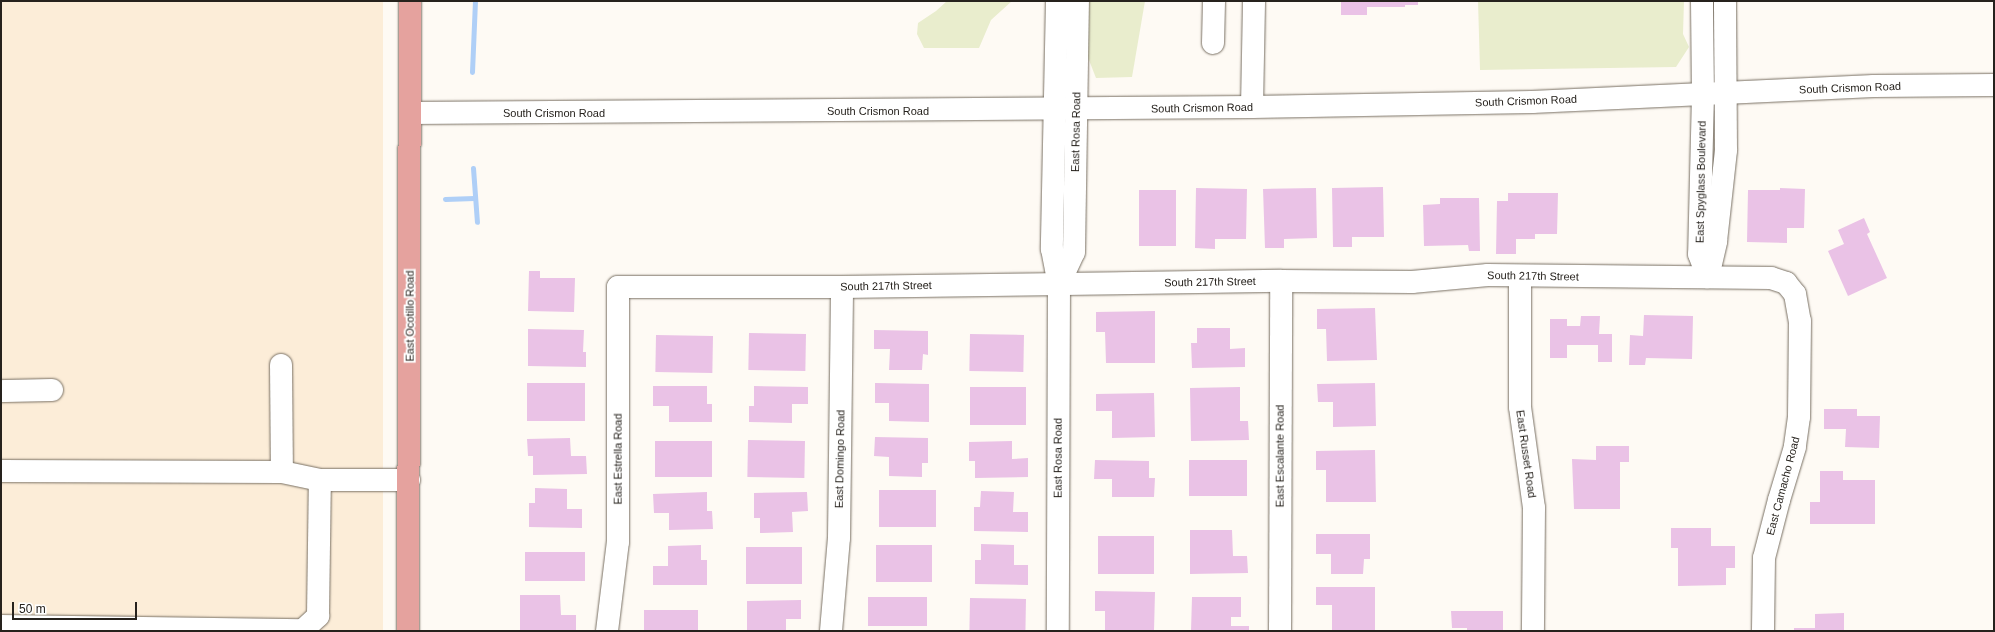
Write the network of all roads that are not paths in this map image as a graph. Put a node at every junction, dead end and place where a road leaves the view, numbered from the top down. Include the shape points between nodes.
1 (410, 1) edge
2 (1057, 1) edge
3 (1078, 1) edge
4 (1214, 1) edge
5 (1254, 1) edge
6 (1702, 1) edge
7 (1725, 1) edge
8 (1213, 43) dead end
9 (1994, 84) edge
10 (1726, 94) junction
11 (1702, 95) junction
12 (1252, 107) junction
13 (1054, 109) junction
14 (1076, 109) junction
15 (410, 113) junction
16 (1520, 277) junction
17 (1708, 277) junction
18 (1281, 281) junction
19 (1059, 284) junction
20 (618, 287) joint
21 (842, 287) junction
22 (1795, 294) joint
23 (281, 365) dead end
24 (52, 390) dead end
25 (1, 391) edge
26 (1, 471) edge
27 (282, 472) junction
28 (320, 480) junction
29 (409, 480) junction
30 (1, 626) edge
31 (408, 631) edge
32 (607, 631) edge
33 (831, 631) edge
34 (1058, 631) edge
35 (1280, 631) edge
36 (1533, 631) edge
37 (1763, 631) edge

1 - 15 main road, East Ocotillo Road
2 - 13 street, East Rosa Road
3 - 14 street, East Rosa Road
4 - 8 street
5 - 12 street
6 - 11 street, East Spyglass Boulevard
7 - 10 street, East Spyglass Boulevard
9 - 10 street, South Crismon Road via 1886,86
10 - 11 street, South Crismon Road
10 - 17 street, East Spyglass Boulevard via 1726,150 1716,240
11 - 12 street, South Crismon Road via 1532,102
11 - 17 street, East Spyglass Boulevard via 1699,254
12 - 14 street, South Crismon Road
13 - 14 street, South Crismon Road
13 - 15 street, South Crismon Road
13 - 19 street, East Rosa Road via 1052,249
14 - 19 street, East Rosa Road via 1074,252
15 - 29 main road, East Ocotillo Road
16 - 17 street, South 217th Street
16 - 18 street, South 217th Street via 1488,275 1412,282
16 - 36 street, East Russet Road via 1520,407 1534,508
17 - 22 street, South 217th Street via 1771,278 1786,283
18 - 19 street, South 217th Street
18 - 35 street, East Escalante Road
19 - 21 street, South 217th Street
19 - 34 street, East Rosa Road
20 - 21 street, South 217th Street
20 - 32 street, East Estrella Road via 618,542
21 - 33 street, East Domingo Road via 839,538
22 - 37 street, East Camacho Road via 1800,321 1799,417 1795,447 1764,558
23 - 27 street
24 - 25 street
26 - 27 street
27 - 28 street
28 - 29 street
28 - 30 street via 318,616 303,630
29 - 31 main road, East Ocotillo Road

